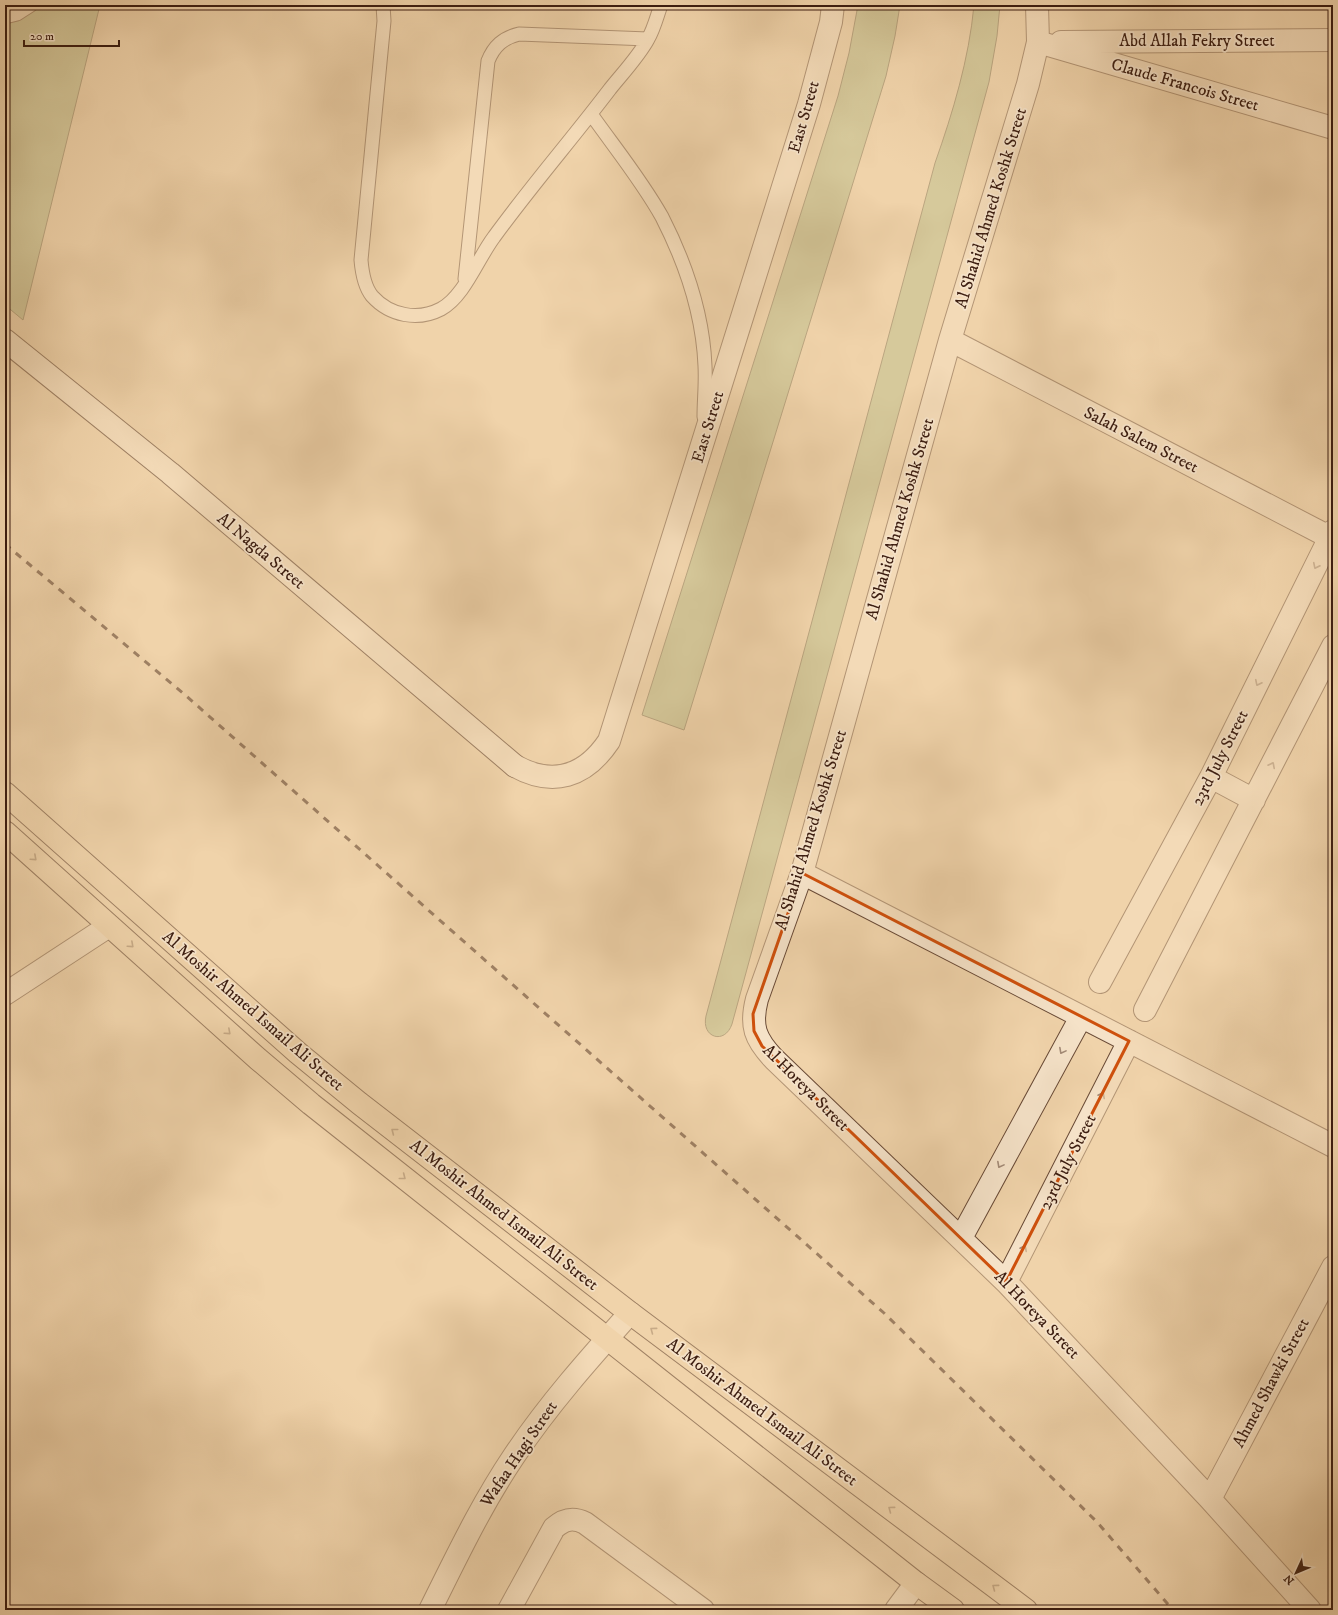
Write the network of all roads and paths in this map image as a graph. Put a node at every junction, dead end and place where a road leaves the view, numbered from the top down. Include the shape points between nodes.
1 (31, 5) edge
2 (383, 5) edge
3 (661, 5) edge
4 (833, 5) edge
5 (1037, 5) edge
6 (5, 17) edge
7 (648, 39) junction
8 (1333, 40) edge
9 (1038, 42) junction
10 (591, 114) junction
11 (1333, 128) edge
12 (465, 283) junction
13 (5, 340) edge
14 (950, 340) junction
15 (704, 441) junction
16 (1332, 536) edge
17 (1333, 646) edge
18 (515, 766) joint
19 (1211, 777) junction
20 (5, 793) edge
21 (1254, 800) junction
22 (5, 832) edge
23 (802, 873) junction
24 (109, 926) junction
25 (1100, 982) dead end
26 (5, 994) edge
27 (1145, 1010) dead end
28 (1081, 1017) junction
29 (754, 1031) joint
30 (1129, 1041) junction
31 (359, 1103) junction
32 (338, 1126) junction
33 (1333, 1146) edge
34 (961, 1238) junction
35 (1333, 1267) edge
36 (1006, 1282) junction
37 (630, 1313) junction
38 (607, 1339) junction
39 (1210, 1499) junction
40 (916, 1583) junction
41 (430, 1610) edge
42 (509, 1610) edge
43 (703, 1610) edge
44 (896, 1610) edge
45 (953, 1610) edge
46 (1026, 1610) edge
47 (1310, 1610) edge

1 - 6 lane via 17,14
2 - 12 lane via 384,21 361,260 363,279 372,296 386,309 405,316 424,316 442,309
3 - 7 lane
4 - 15 street, East Street via 809,104
5 - 9 street, Al Shahid Ahmed Koshk Street
7 - 10 lane
7 - 12 lane via 519,34 499,42 492,51 488,61
8 - 9 street, Abd Allah Fekry Street
9 - 11 street, Claude Francois Street
9 - 14 street, Al Shahid Ahmed Koshk Street via 1028,84
10 - 12 lane via 521,200 487,246
10 - 15 lane via 662,217 691,289 705,365
13 - 18 street, Al Nagda Street via 170,473
14 - 16 street, Salah Salem Street
14 - 23 street, Al Shahid Ahmed Koshk Street
15 - 18 street, East Street via 609,741 591,764 566,776 539,776
16 -> 19 street, 23rd July Street
21 -> 17 street
19 - 21 street
19 - 25 street, 23rd July Street
20 - 31 main road, Al Moshir Ahmed Ismail Ali Street via 292,1048
21 - 27 street
22 -> 24 main road, Al Moshir Ahmed Ismail Ali Street
23 - 28 street
23 - 29 street, Al Shahid Ahmed Koshk Street via 757,999 753,1014
24 - 26 street
24 -> 32 main road, Al Moshir Ahmed Ismail Ali Street via 258,1059
28 - 30 street
28 -> 34 street
29 - 34 street, Al Horeya Street via 762,1046 774,1059
30 - 33 street
36 -> 30 street, 23rd July Street
31 - 32 main road
37 -> 31 main road, Al Moshir Ahmed Ismail Ali Street
32 -> 38 main road, Al Moshir Ahmed Ismail Ali Street
34 - 36 street, Al Horeya Street
35 - 39 street, Ahmed Shawki Street
36 - 39 street, Al Horeya Street
37 - 38 street, Wafaa Hagi Street
46 -> 37 main road, Al Moshir Ahmed Ismail Ali Street
38 - 40 main road, Al Moshir Ahmed Ismail Ali Street
38 - 41 street, Wafaa Hagi Street via 546,1411 514,1457 468,1535
39 - 47 street, Al Horeya Street
40 - 44 street
40 - 45 main road, Al Moshir Ahmed Ismail Ali Street
42 - 43 street via 554,1528 565,1520 572,1519 585,1522

